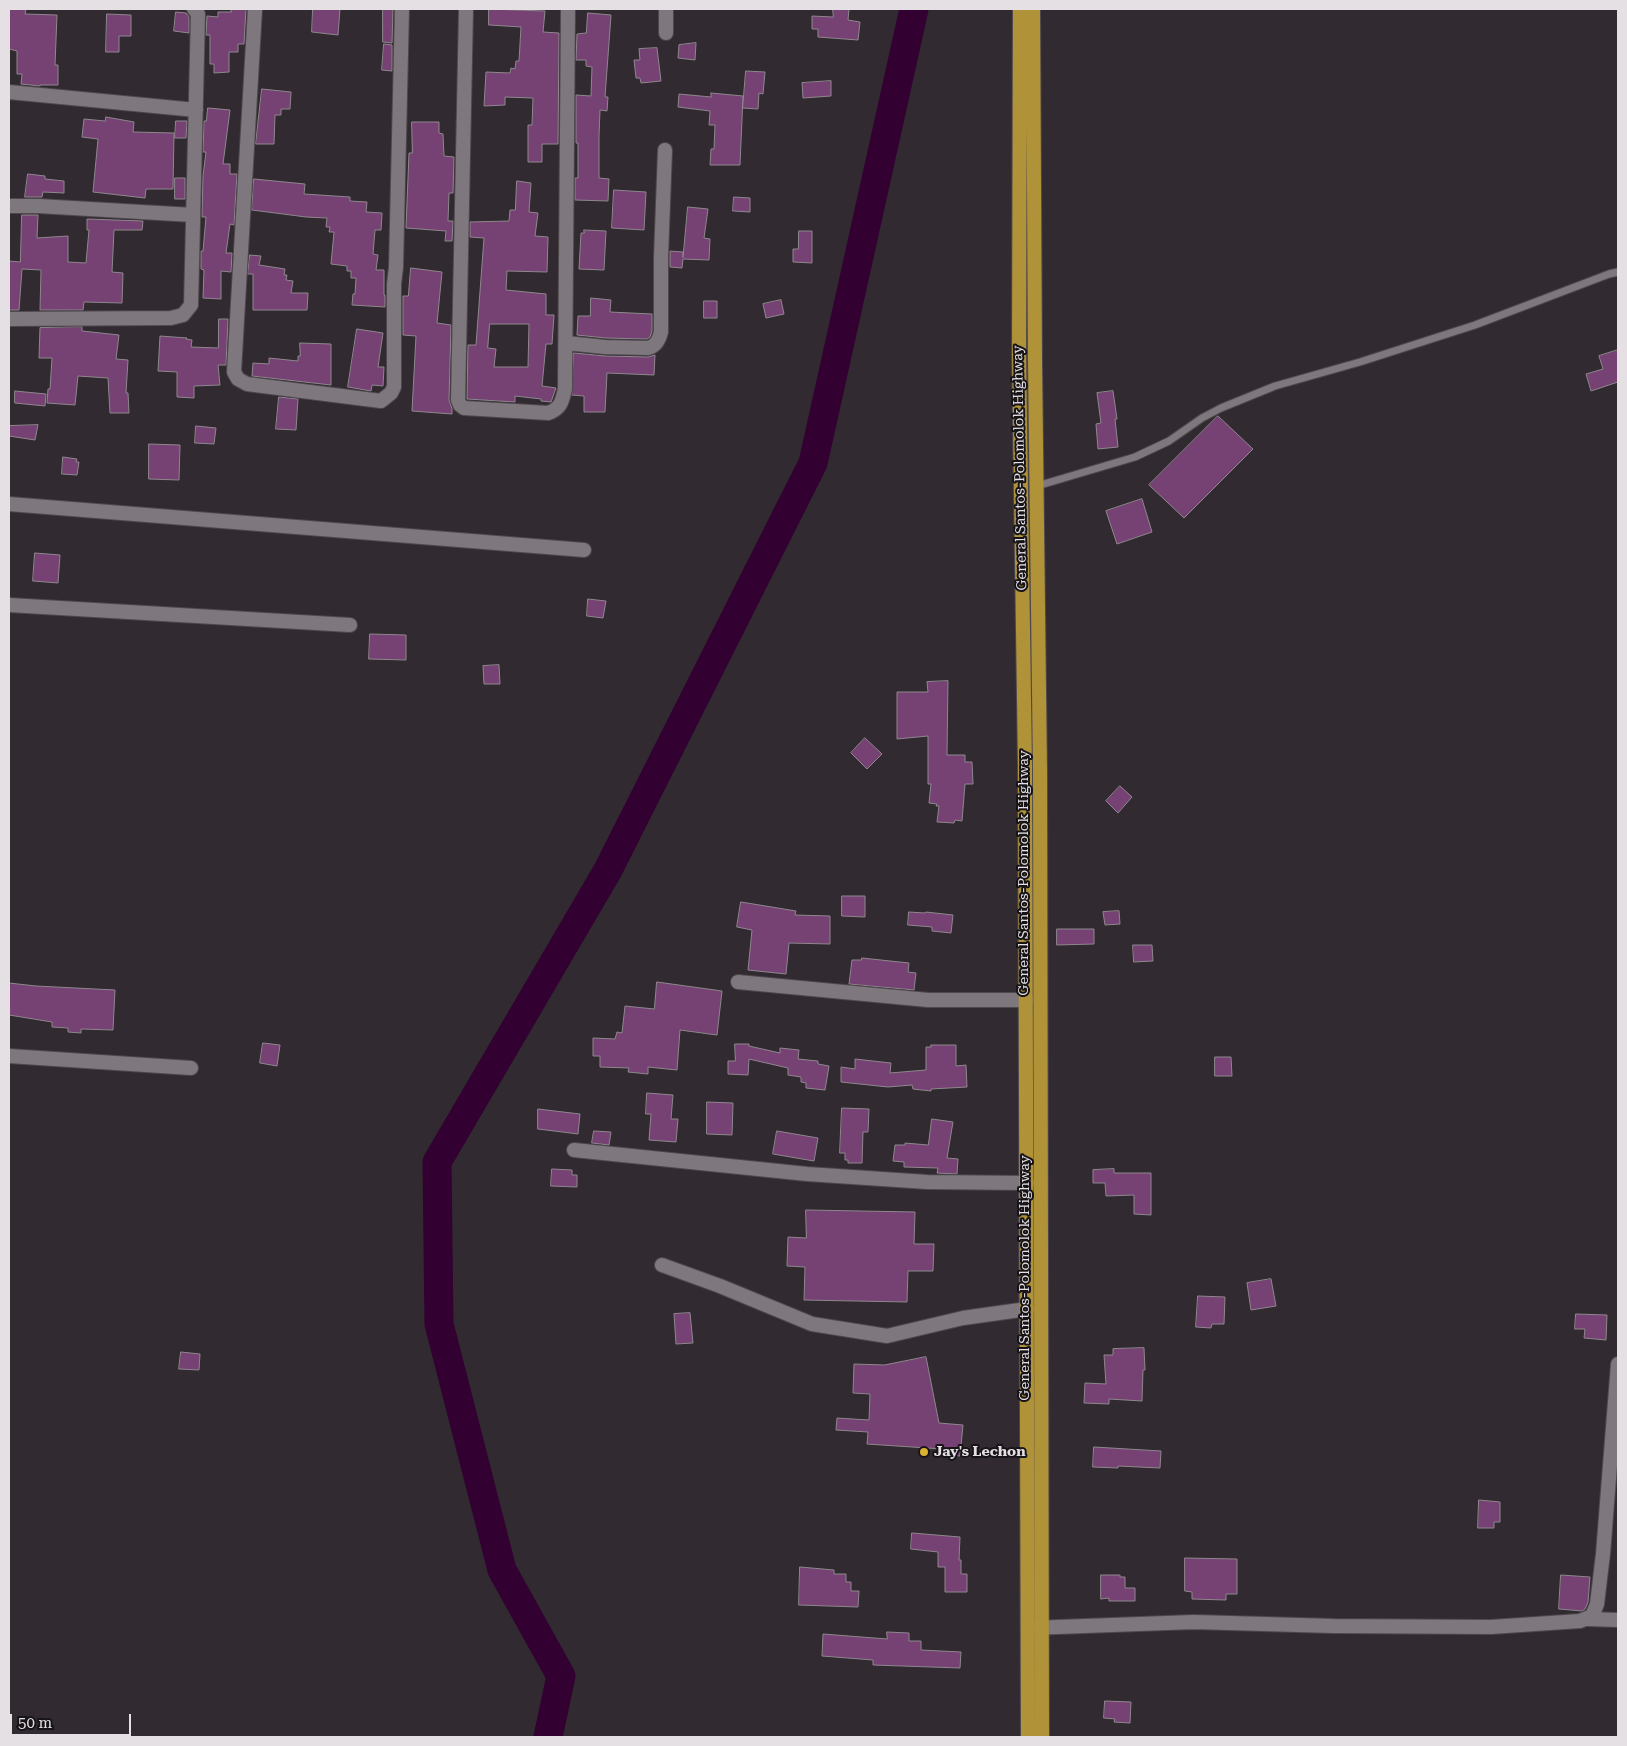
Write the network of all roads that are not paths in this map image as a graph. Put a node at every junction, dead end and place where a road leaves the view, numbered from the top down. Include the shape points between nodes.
1 (194, 9) edge
2 (254, 9) edge
3 (402, 9) edge
4 (466, 9) edge
5 (568, 9) edge
6 (666, 9) edge
7 (1020, 9) edge
8 (1033, 9) edge
9 (666, 33) dead end
10 (9, 92) edge
11 (196, 110) junction
12 (665, 150) dead end
13 (9, 206) edge
14 (193, 215) junction
15 (1618, 272) edge
16 (9, 318) edge
17 (566, 343) junction
18 (1037, 486) junction
19 (9, 504) edge
20 (584, 550) dead end
21 (9, 605) edge
22 (350, 625) dead end
23 (738, 982) dead end
24 (1026, 1000) junction
25 (9, 1056) edge
26 (191, 1068) dead end
27 (574, 1150) dead end
28 (1027, 1183) junction
29 (662, 1265) dead end
30 (1027, 1309) junction
31 (1618, 1364) edge
32 (1587, 1619) junction
33 (1618, 1620) edge
34 (1035, 1628) junction
35 (1028, 1737) edge
36 (1042, 1737) edge

1 - 11 street via 198,14
2 - 3 street via 234,372 247,384 381,401 394,387
4 - 17 street via 459,403 464,408 552,412 562,404 566,389
5 - 17 street
6 - 9 street
7 - 24 highway via 1019,355
8 - 18 highway, General Santos-Polomolok Highway
10 - 11 street
11 - 14 street
12 - 17 street via 659,340 648,348
13 - 14 street
14 - 16 street via 191,305 182,315 171,318
15 - 18 lane via 1475,325 1275,386 1221,408 1135,457
18 - 34 highway, General Santos-Polomolok Highway via 1040,772
19 - 20 street
21 - 22 street
23 - 24 street via 928,1000
24 - 28 highway
25 - 26 street
27 - 28 street via 847,1177
28 - 30 highway
29 - 30 street via 812,1324 887,1336 963,1318
30 - 34 highway
31 - 32 street via 1603,1554 1596,1604 1592,1616
32 - 33 street
32 - 34 street via 1491,1627 1194,1622
34 - 35 highway
34 - 36 highway, General Santos-Polomolok Highway

